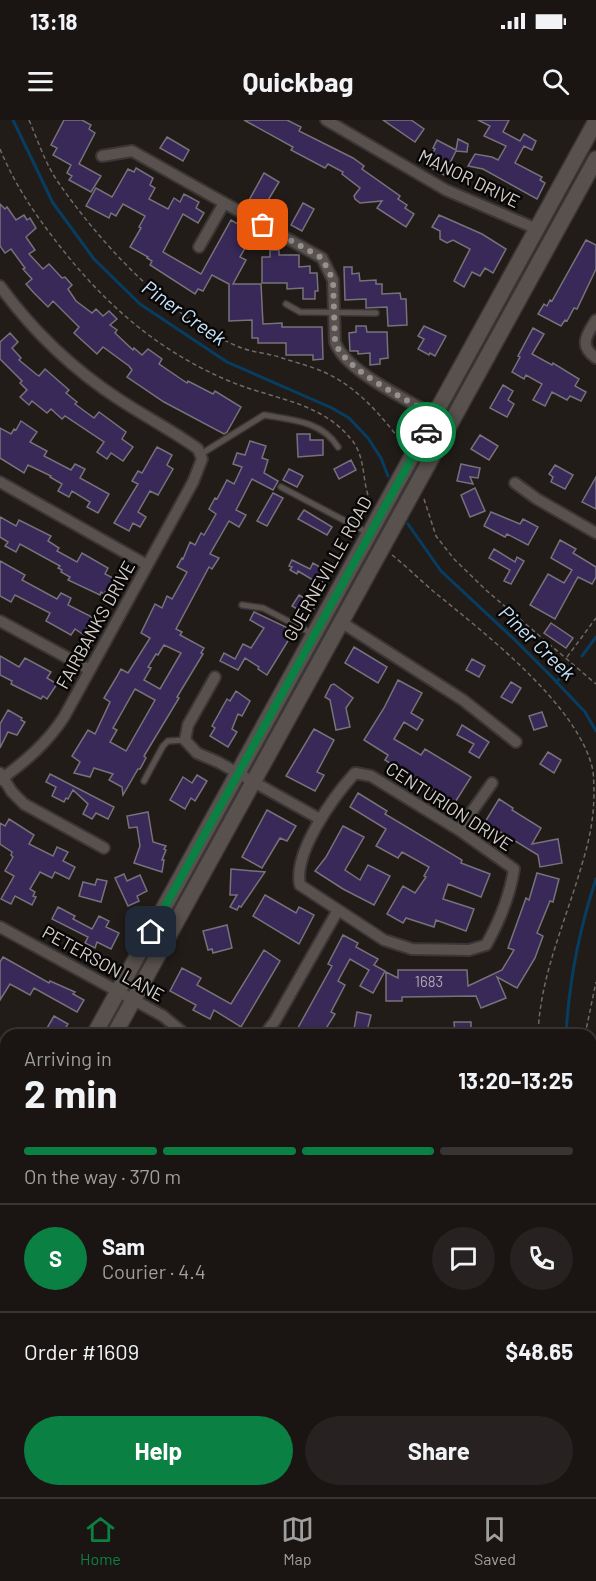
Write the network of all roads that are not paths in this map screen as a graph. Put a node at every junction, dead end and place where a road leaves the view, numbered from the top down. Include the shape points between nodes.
1 (326, 120) edge
2 (596, 121) edge
3 (102, 156) dead end
4 (596, 159) edge
5 (224, 203) junction
6 (537, 229) junction
7 (199, 247) dead end
8 (0, 286) edge
9 (286, 304) dead end
10 (334, 313) junction
11 (376, 313) dead end
12 (596, 320) edge
13 (596, 358) edge
14 (435, 416) junction
15 (338, 447) dead end
16 (201, 454) junction
17 (0, 482) edge
18 (515, 483) dead end
19 (281, 487) dead end
20 (596, 533) edge
21 (370, 534) junction
22 (147, 565) junction
23 (242, 605) dead end
24 (0, 621) edge
25 (341, 622) junction
26 (315, 634) junction
27 (90, 670) junction
28 (215, 677) dead end
29 (185, 740) junction
30 (516, 742) dead end
31 (238, 774) junction
32 (1, 777) edge
33 (144, 781) dead end
34 (254, 782) junction
35 (492, 783) dead end
36 (320, 819) junction
37 (459, 830) junction
38 (104, 848) dead end
39 (338, 910) junction
40 (0, 927) edge
41 (118, 992) junction
42 (134, 1000) junction
43 (97, 1029) edge
44 (117, 1029) edge
45 (179, 1029) edge
46 (269, 1029) edge

1 - 6 street, MANOR DRIVE via 446,190
2 - 6 main road, GUERNEVILLE ROAD
3 - 5 street via 132,152
4 - 25 main road, GUERNEVILLE ROAD
5 - 7 street
5 - 10 street via 322,258 333,280
6 - 14 main road, GUERNEVILLE ROAD
8 - 16 street via 45,338 86,375
9 - 10 lane via 300,312
10 - 11 lane
10 - 14 street via 335,342 342,357
12 - 13 street via 586,342 588,351
14 - 21 main road, GUERNEVILLE ROAD
15 - 16 lane via 333,438 314,425 264,415
16 - 22 street, FAIRBANKS DRIVE via 200,469
17 - 22 street
18 - 20 street
19 - 21 lane
21 - 26 main road, GUERNEVILLE ROAD
22 - 27 street, FAIRBANKS DRIVE
23 - 26 lane via 263,608
24 - 27 street
25 - 30 street via 463,700
25 - 34 main road, GUERNEVILLE ROAD
26 - 31 main road, GUERNEVILLE ROAD
27 - 32 street, FAIRBANKS DRIVE via 53,734 36,753
28 - 29 street via 188,725
29 - 31 street via 197,753
29 - 33 lane via 168,741
31 - 34 street
31 - 41 main road, GUERNEVILLE ROAD
32 - 38 street via 24,804
34 - 36 street
34 - 42 main road, GUERNEVILLE ROAD
35 - 37 street
36 - 37 street, CENTURION DRIVE via 355,773 371,776
36 - 39 street, CENTURION DRIVE via 297,873 300,885
37 - 39 street, CENTURION DRIVE via 514,869 512,884 486,945 469,950 412,948 384,940
39 - 46 street
40 - 41 street, PETERSON LANE
41 - 42 street, PETERSON LANE
41 - 43 main road, GUERNEVILLE ROAD
42 - 44 main road, GUERNEVILLE ROAD
42 - 45 street, PETERSON LANE

